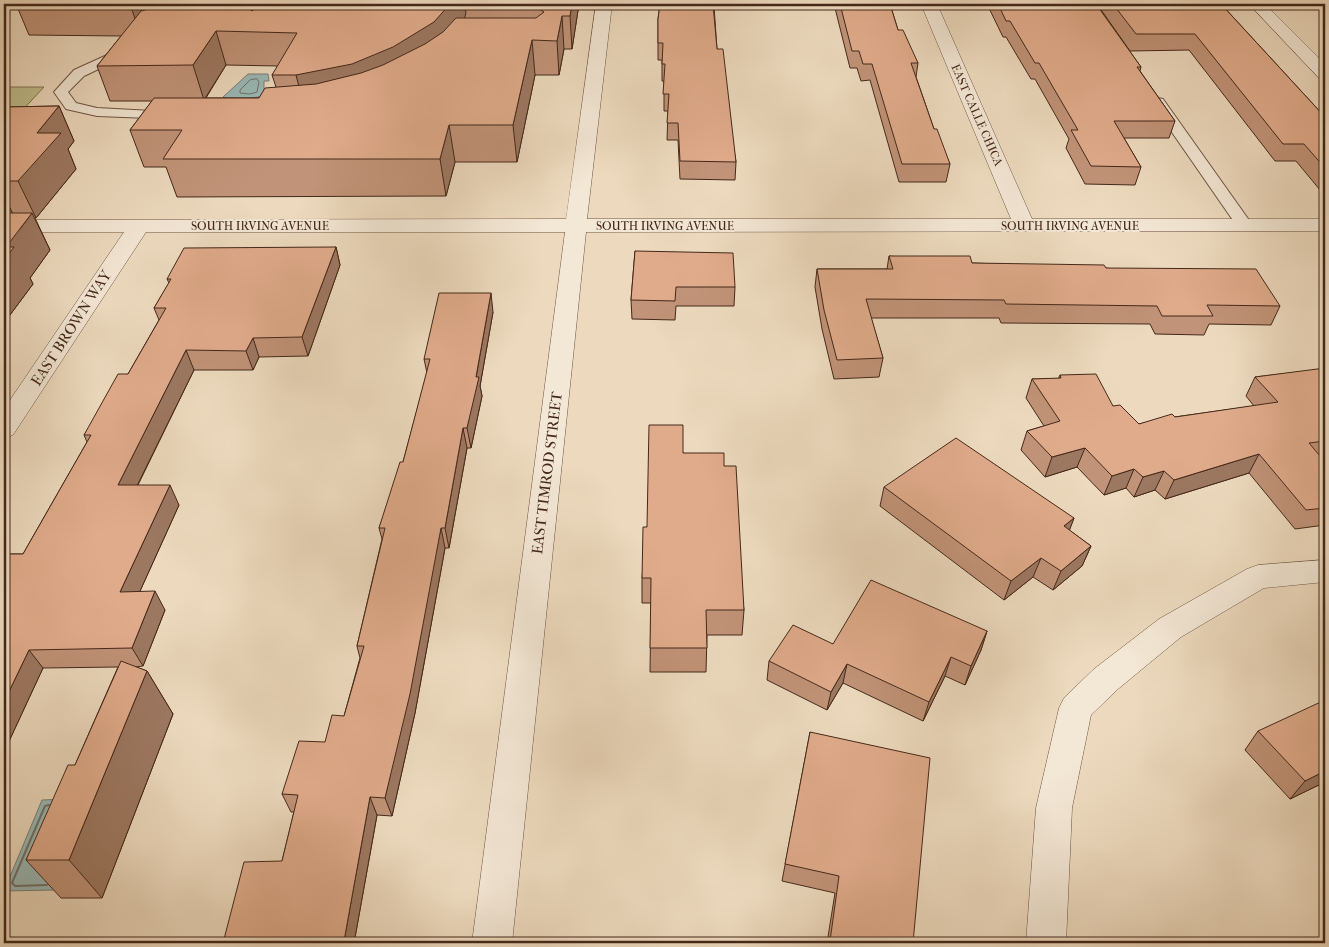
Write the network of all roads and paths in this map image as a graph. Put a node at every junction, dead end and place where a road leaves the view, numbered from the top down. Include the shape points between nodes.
1 (604, 4) edge
2 (929, 4) edge
3 (1257, 4) edge
4 (140, 44) edge
5 (1325, 74) edge
6 (1150, 91) edge
7 (188, 116) edge
8 (576, 225) junction
9 (4, 226) edge
10 (138, 226) junction
11 (1025, 226) junction
12 (1245, 226) junction
13 (1325, 226) edge
14 (4, 430) edge
15 (1325, 571) edge
16 (492, 943) edge
17 (1046, 943) edge

1 - 8 street, EAST TIMROD STREET
2 - 11 street, EAST CALLE CHICA
3 - 5 street
4 - 7 lane via 79,73 61,92 71,106 96,112
6 - 12 lane
8 - 10 street, SOUTH IRVING AVENUE
8 - 11 street, SOUTH IRVING AVENUE
8 - 16 street, EAST TIMROD STREET
9 - 10 street, SOUTH IRVING AVENUE
10 - 14 street, EAST BROWN WAY
11 - 12 street, SOUTH IRVING AVENUE
12 - 13 street, SOUTH IRVING AVENUE
15 - 17 street via 1258,577 1170,628 1106,679 1076,708 1054,808

